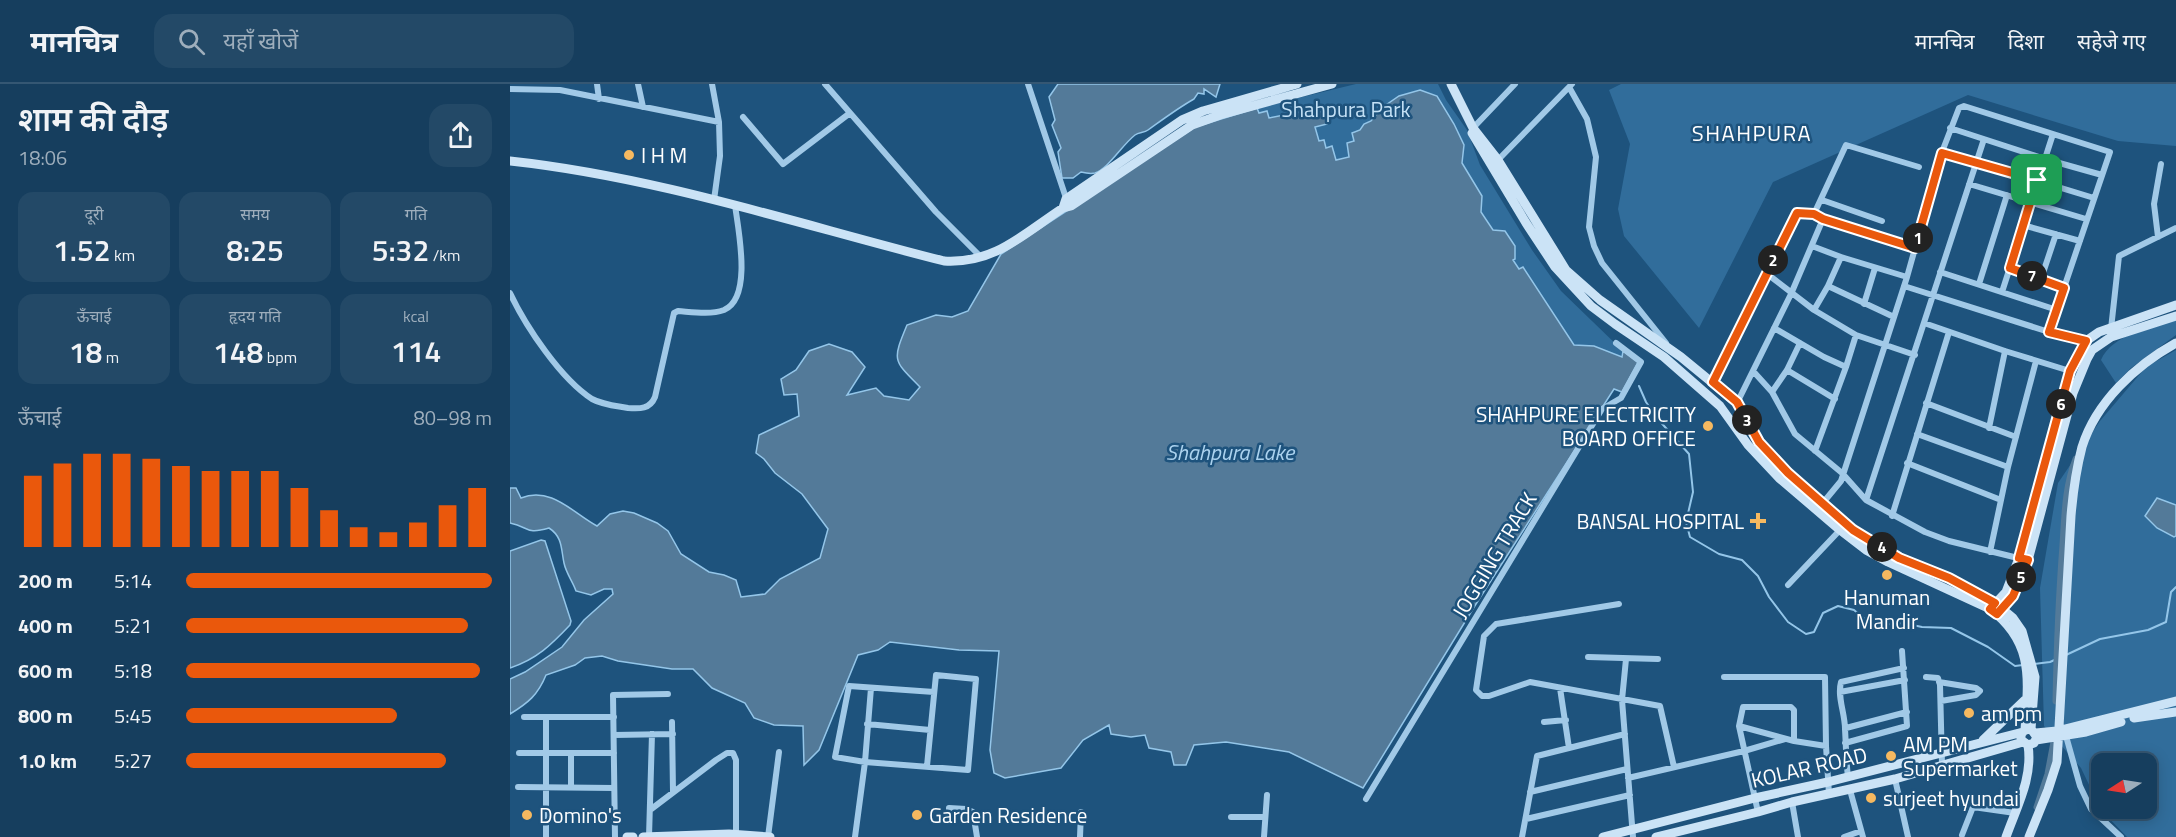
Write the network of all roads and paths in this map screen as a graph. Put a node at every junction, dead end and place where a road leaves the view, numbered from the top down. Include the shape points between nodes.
1 (597, 84) edge
2 (638, 84) edge
3 (712, 84) edge
4 (825, 84) edge
5 (1028, 84) edge
6 (1297, 84) edge
7 (1332, 84) edge
8 (1444, 84) edge
9 (1450, 84) edge
10 (1515, 84) edge
11 (1571, 85) edge
12 (559, 87) edge
13 (510, 89) edge
14 (599, 99) junction
15 (642, 107) junction
16 (850, 113) junction
17 (743, 117) dead end
18 (719, 122) junction
19 (1473, 128) junction
20 (1950, 128) junction
21 (2053, 134) junction
22 (1984, 139) junction
23 (1942, 153) junction
24 (2045, 159) junction
25 (1498, 160) junction
26 (510, 161) edge
27 (1976, 163) junction
28 (2161, 164) dead end
29 (1919, 167) dead end
30 (2102, 175) junction
31 (2037, 180) junction
32 (1969, 184) junction
33 (2007, 195) junction
34 (2094, 198) junction
35 (714, 200) junction
36 (1822, 200) junction
37 (2030, 202) junction
38 (1067, 204) junction
39 (735, 205) junction
40 (1814, 214) junction
41 (1823, 219) junction
42 (2086, 219) junction
43 (1882, 221) dead end
44 (2023, 225) junction
45 (2176, 228) edge
46 (2056, 234) junction
47 (2158, 237) junction
48 (2079, 241) junction
49 (1812, 246) junction
50 (1915, 248) junction
51 (1841, 257) junction
52 (981, 258) junction
53 (1875, 268) junction
54 (2010, 268) junction
55 (1940, 272) junction
56 (1766, 273) junction
57 (1907, 277) junction
58 (2041, 279) junction
59 (1979, 284) junction
60 (1828, 286) junction
61 (1904, 286) junction
62 (2064, 288) junction
63 (2002, 292) junction
64 (510, 294) edge
65 (1791, 294) junction
66 (1932, 295) junction
67 (1864, 304) junction
68 (2176, 305) edge
69 (1814, 310) junction
70 (2057, 310) junction
71 (2176, 316) edge
72 (1894, 317) junction
73 (1924, 323) junction
74 (1774, 328) junction
75 (1949, 332) junction
76 (2049, 332) junction
77 (2111, 333) junction
78 (1856, 335) junction
79 (2086, 341) junction
80 (1616, 343) dead end
81 (2176, 343) edge
82 (1800, 344) junction
83 (1885, 346) junction
84 (2005, 351) junction
85 (1668, 354) junction
86 (1915, 355) junction
87 (2036, 361) junction
88 (1846, 367) junction
89 (1787, 370) junction
90 (1753, 371) junction
91 (2070, 371) junction
92 (1713, 382) junction
93 (1772, 392) junction
94 (1835, 399) junction
95 (1737, 402) junction
96 (1926, 403) junction
97 (1989, 428) junction
98 (1917, 434) junction
99 (2016, 437) junction
100 (1815, 451) junction
101 (1907, 463) junction
102 (2008, 467) junction
103 (1842, 473) junction
104 (1866, 500) junction
105 (2001, 500) junction
106 (1822, 504) junction
107 (1892, 516) junction
108 (1840, 530) junction
109 (1990, 552) junction
110 (2023, 559) junction
111 (1788, 585) dead end
112 (1619, 604) dead end
113 (1996, 609) junction
114 (1902, 651) dead end
115 (1588, 657) dead end
116 (1626, 659) junction
117 (1658, 660) dead end
118 (1904, 668) junction
119 (1724, 677) dead end
120 (1926, 677) dead end
121 (1905, 680) junction
122 (1939, 682) junction
123 (871, 688) junction
124 (1560, 688) junction
125 (934, 692) junction
126 (1840, 692) junction
127 (2030, 693) junction
128 (668, 694) dead end
129 (1622, 700) junction
130 (1941, 701) junction
131 (2176, 701) edge
132 (1907, 712) junction
133 (2176, 712) edge
134 (524, 717) dead end
135 (546, 717) junction
136 (614, 717) junction
137 (1566, 720) junction
138 (672, 722) dead end
139 (1544, 722) dead end
140 (867, 724) junction
141 (1739, 726) junction
142 (1845, 728) junction
143 (930, 730) junction
144 (652, 734) junction
145 (673, 734) junction
146 (1625, 734) junction
147 (2059, 734) junction
148 (614, 735) junction
149 (2030, 737) junction
150 (1790, 740) junction
151 (1981, 742) junction
152 (1845, 743) junction
153 (1826, 746) junction
154 (1569, 748) junction
155 (1744, 751) junction
156 (779, 752) dead end
157 (1942, 752) junction
158 (519, 753) dead end
159 (546, 753) junction
160 (571, 753) junction
161 (614, 753) junction
162 (865, 762) junction
163 (1942, 765) junction
164 (927, 766) junction
165 (1674, 767) junction
166 (1628, 769) junction
167 (1848, 777) junction
168 (1628, 778) junction
169 (1895, 779) junction
170 (1828, 782) junction
171 (518, 787) dead end
172 (546, 787) junction
173 (571, 787) junction
174 (614, 788) junction
175 (1850, 790) junction
176 (673, 792) junction
177 (1530, 792) junction
178 (1829, 794) junction
179 (1267, 795) dead end
180 (1630, 795) junction
181 (1755, 798) junction
182 (1365, 799) dead end
183 (1792, 802) junction
184 (949, 808) dead end
185 (650, 810) junction
186 (1081, 812) dead end
187 (1758, 812) junction
188 (2015, 813) junction
189 (1231, 816) dead end
190 (1265, 817) junction
191 (1526, 819) junction
192 (1632, 833) edge
193 (1862, 834) edge
194 (736, 835) junction
195 (1675, 835) edge
196 (1962, 835) dead end
197 (546, 837) edge
198 (615, 837) edge
199 (627, 837) edge
200 (633, 837) edge
201 (642, 837) edge
202 (649, 837) edge
203 (677, 837) edge
204 (769, 837) edge
205 (855, 837) edge
206 (977, 837) edge
207 (1080, 837) edge
208 (1264, 837) edge
209 (1522, 837) edge
210 (1603, 837) edge
211 (1656, 837) edge
212 (1798, 837) edge
213 (1844, 837) edge
214 (1908, 837) edge
215 (2006, 837) edge
216 (2029, 837) edge
217 (2121, 837) edge

1 - 14 street
2 - 15 street
3 - 18 street
4 - 16 street
5 - 38 street
6 - 38 street via 1182,120
7 - 38 street via 1192,124
8 - 85 street via 1555,267 1591,306
9 - 19 street
10 - 19 street
11 - 25 street
11 - 85 street via 1587,119 1596,157 1589,227 1594,246 1602,263
12 - 13 street
12 - 14 street
14 - 15 street
15 - 18 street
16 - 17 street via 783,164
16 - 52 street
18 - 35 street via 720,156
19 - 25 street
20 - 21 street via 1959,108 1964,106
20 - 22 street
20 - 23 street
21 - 24 street
21 - 30 street via 2110,152
22 - 24 street
22 - 27 street
23 - 27 street
23 - 50 street
24 - 30 street
24 - 31 street
25 - 85 street via 1566,270
26 - 35 street via 572,168
27 - 31 street
27 - 32 street
28 - 47 street via 2154,204
29 - 36 street via 1846,145
30 - 34 street
31 - 34 street
31 - 37 street
32 - 33 street
32 - 55 street
33 - 37 street
33 - 59 street
34 - 42 street
35 - 39 street
36 - 40 street
36 - 43 street
37 - 42 street
37 - 44 street
38 - 52 street via 1009,245
39 - 52 street via 944,261
39 - 64 street via 743,265 737,297 731,306 712,313 674,313 655,397 646,407 603,403 567,379
40 - 41 street
40 - 56 street via 1797,213
41 - 49 street
41 - 50 street
42 - 48 street
44 - 46 street
44 - 54 street
45 - 47 street
46 - 48 street
46 - 58 street
47 - 77 street via 2119,256
48 - 62 street
49 - 51 street
49 - 65 street
50 - 57 street
51 - 53 street
51 - 60 street
53 - 57 street
53 - 67 street
54 - 58 street
54 - 63 street
55 - 59 street
55 - 66 street
56 - 65 street
56 - 92 street
57 - 61 street
58 - 62 street
59 - 63 street
60 - 67 street
60 - 69 street
61 - 66 street
61 - 72 street
62 - 70 street
63 - 70 street
65 - 69 street
65 - 74 street
66 - 73 street
66 - 76 street
67 - 72 street
68 - 77 street
69 - 78 street
70 - 76 street
71 - 77 street
72 - 83 street
73 - 75 street
73 - 86 street
74 - 82 street
74 - 90 street
75 - 84 street
75 - 96 street
76 - 79 street
77 - 79 street
77 - 110 street via 2092,350 2083,365
78 - 83 street
78 - 88 street
79 - 91 street
80 - 182 street, JOGGING TRACK via 1641,362 1621,398 1602,409
81 - 147 street via 2127,379 2108,400 2083,445 2071,516
82 - 88 street
82 - 89 street
83 - 86 street
83 - 103 street
84 - 87 street
84 - 97 street
85 - 92 street
85 - 108 street via 1720,406 1748,445 1779,478
86 - 104 street
87 - 91 street
87 - 99 street
88 - 94 street
89 - 93 street
89 - 94 street
90 - 93 street
90 - 95 street
91 - 110 street
92 - 95 street
93 - 100 street via 1795,434
94 - 100 street
95 - 106 street via 1759,442
96 - 97 street
96 - 98 street
97 - 99 street
98 - 101 street
98 - 102 street
99 - 102 street
100 - 103 street
101 - 105 street
101 - 107 street
102 - 105 street
103 - 104 street
103 - 106 street via 1841,481
104 - 107 street
105 - 109 street
106 - 113 street via 1853,530 1899,558 1949,578
107 - 109 street via 1933,536
108 - 111 street
108 - 113 street via 1866,550
109 - 110 street
110 - 113 street via 2013,596
112 - 124 street via 1496,624 1484,636 1476,690 1482,696 1530,682
113 - 127 street via 2026,654
114 - 118 street
115 - 116 street
116 - 117 street
116 - 129 street
118 - 121 street
118 - 126 street via 1843,680
119 - 153 street via 1825,677
120 - 122 street via 1938,678
121 - 126 street
121 - 132 street
122 - 130 street
122 - 130 street via 1980,691
123 - 125 street
123 - 140 street
123 - 162 street via 849,687 835,757
124 - 129 street
124 - 137 street
125 - 143 street
125 - 164 street via 938,675 976,679 968,770
126 - 142 street
127 - 149 street
127 - 151 street
128 - 136 street via 613,695
129 - 146 street
129 - 165 street via 1660,706
130 - 157 street
131 - 147 street, KOLAR ROAD
132 - 142 street
132 - 152 street via 1906,727
133 - 147 street, KOLAR ROAD
134 - 135 street
135 - 136 street
135 - 159 street
136 - 148 street
137 - 139 street
137 - 154 street
138 - 145 street
140 - 143 street
140 - 162 street
141 - 150 street
141 - 150 street via 1743,707 1791,707 1794,710
141 - 155 street
142 - 152 street
143 - 164 street
144 - 145 street
144 - 148 street
144 - 185 street
145 - 176 street
146 - 154 street
146 - 166 street
147 - 149 street, KOLAR ROAD
147 - 216 street via 2057,762
147 - 217 street via 2091,809
148 - 161 street
149 - 151 street, KOLAR ROAD
149 - 163 street, KOLAR ROAD
149 - 188 street via 2026,785
150 - 153 street
150 - 155 street
151 - 157 street, KOLAR ROAD
152 - 167 street
153 - 170 street
154 - 177 street via 1537,756
155 - 165 street
155 - 181 street
156 - 204 street
157 - 163 street
157 - 167 street, KOLAR ROAD
158 - 159 street
159 - 160 street
159 - 172 street
160 - 161 street
160 - 173 street
161 - 174 street
162 - 164 street
162 - 205 street
163 - 169 street, KOLAR ROAD
165 - 168 street
166 - 168 street
166 - 177 street
167 - 170 street, KOLAR ROAD
167 - 175 street
168 - 180 street
169 - 175 street, KOLAR ROAD
169 - 214 street
170 - 178 street
170 - 181 street, KOLAR ROAD
171 - 172 street
172 - 173 street
172 - 197 street
173 - 174 street
174 - 198 street
175 - 178 street, KOLAR ROAD
175 - 193 street
176 - 185 street
176 - 194 street via 716,759 733,753
177 - 191 street
178 - 183 street, KOLAR ROAD
179 - 190 street
180 - 191 street
180 - 192 street
181 - 187 street
181 - 192 street, KOLAR ROAD
183 - 187 street, KOLAR ROAD
183 - 212 street
184 - 206 street via 973,812
185 - 202 street
186 - 207 street
187 - 195 street, KOLAR ROAD
188 - 196 street via 1973,807
188 - 215 street
189 - 190 street
190 - 208 street
191 - 209 street
192 - 210 street, KOLAR ROAD
193 - 213 street
194 - 203 street
194 - 204 street
195 - 211 street, KOLAR ROAD
199 - 200 street
201 - 202 street
202 - 203 street

